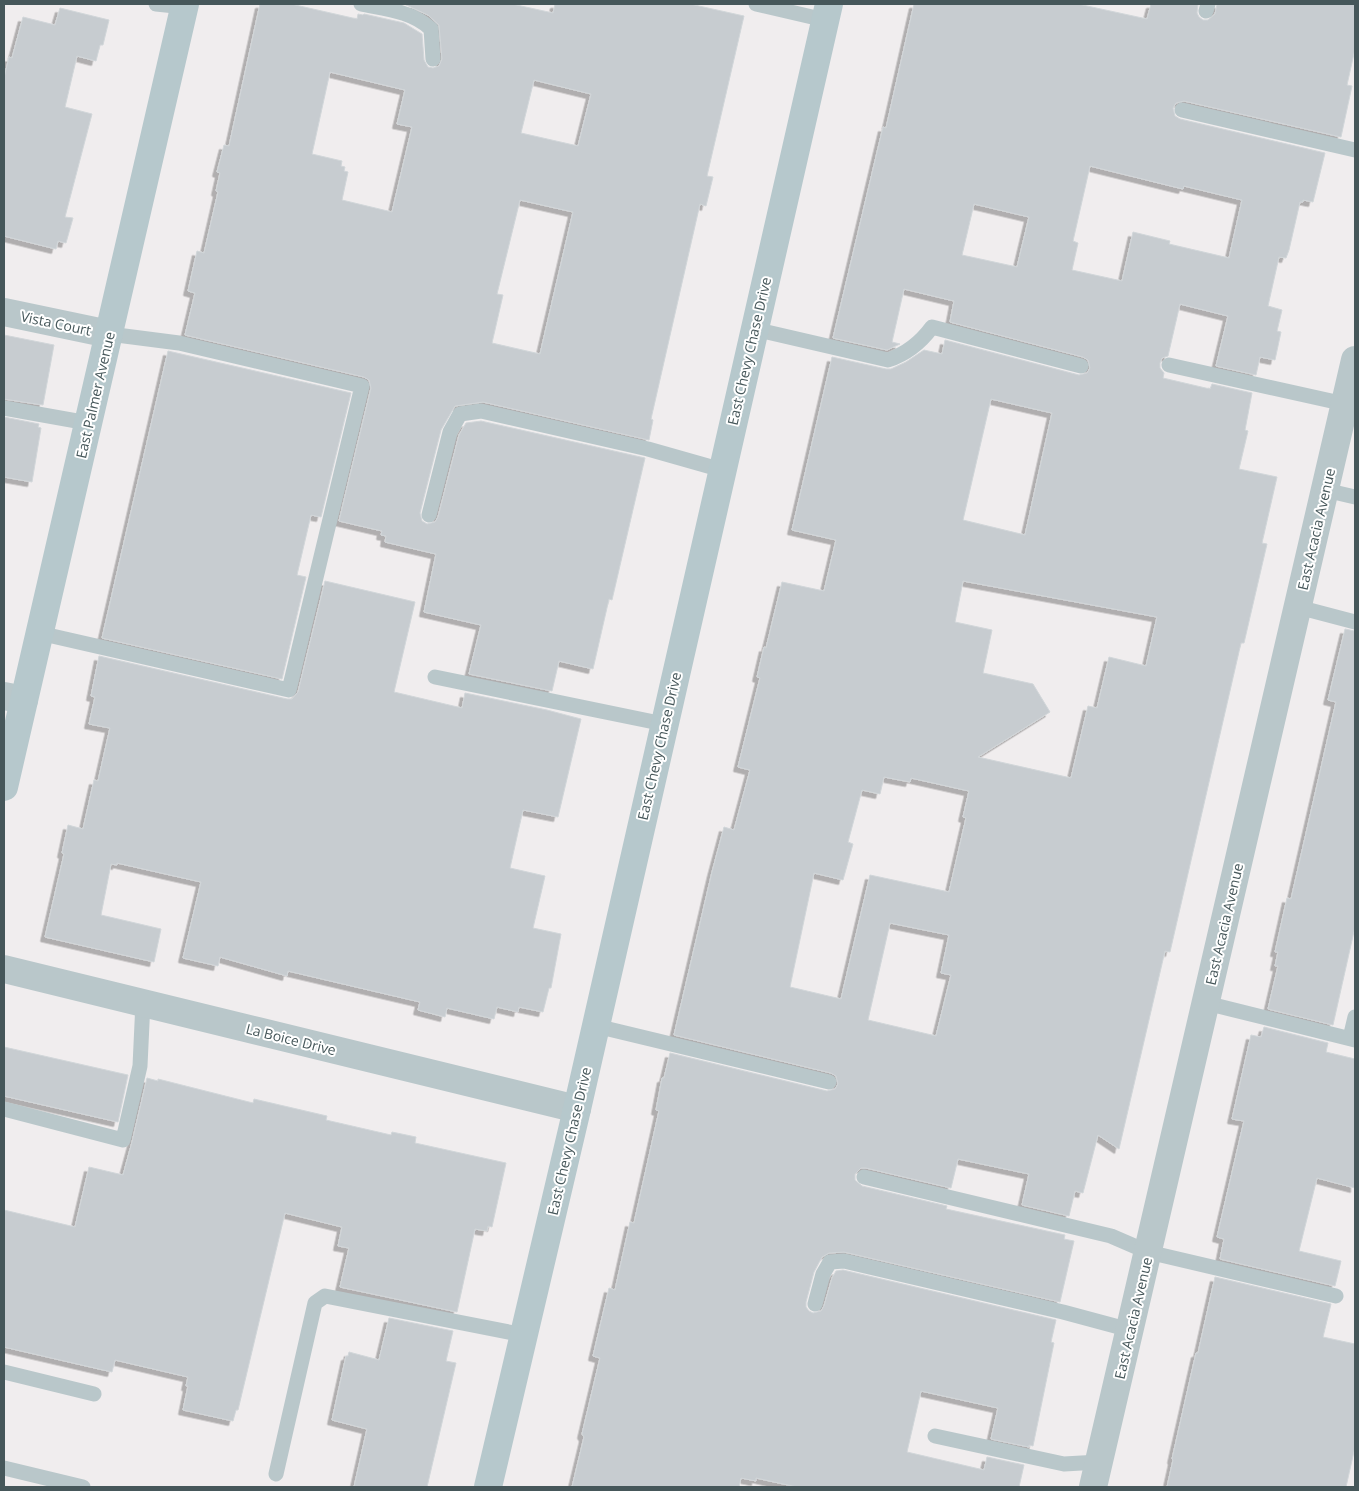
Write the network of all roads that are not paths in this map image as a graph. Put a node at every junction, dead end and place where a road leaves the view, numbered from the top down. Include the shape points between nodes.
1 (156, 4) edge
2 (361, 4) edge
3 (756, 4) edge
4 (185, 5) edge
5 (827, 12) edge
6 (433, 59) dead end
7 (1182, 110) dead end
8 (1355, 150) edge
9 (4, 312) edge
10 (754, 329) junction
11 (109, 334) junction
12 (1355, 360) edge
13 (1169, 365) dead end
14 (1081, 366) dead end
15 (1345, 404) junction
16 (4, 408) edge
17 (88, 423) junction
18 (722, 470) junction
19 (1325, 490) junction
20 (1355, 497) edge
21 (429, 515) dead end
22 (1298, 607) junction
23 (1355, 622) edge
24 (39, 634) junction
25 (435, 676) dead end
26 (14, 698) edge
27 (664, 724) junction
28 (4, 787) edge
29 (4, 969) edge
30 (143, 1002) junction
31 (1206, 1003) junction
32 (1355, 1016) edge
33 (596, 1026) junction
34 (1353, 1039) edge
35 (829, 1082) dead end
36 (4, 1109) edge
37 (577, 1109) junction
38 (864, 1177) dead end
39 (1148, 1252) junction
40 (1336, 1296) dead end
41 (815, 1304) dead end
42 (1130, 1330) junction
43 (524, 1335) junction
44 (4, 1372) edge
45 (94, 1394) dead end
46 (936, 1436) dead end
47 (4, 1468) edge
48 (276, 1474) dead end
49 (1096, 1475) edge
50 (83, 1487) edge
51 (488, 1487) edge

1 - 4 lane
2 - 6 lane via 401,12 425,23 431,29
3 - 5 lane
4 - 11 main road, East Palmer Avenue
5 - 10 main road, East Chevy Chase Drive
7 - 8 lane
9 - 11 street, Vista Court
10 - 14 lane via 888,360 900,356 922,340 932,327
10 - 18 main road, East Chevy Chase Drive
11 - 17 main road, East Palmer Avenue
11 - 24 lane via 179,343 362,386 289,690
12 - 15 street, East Acacia Avenue
13 - 15 lane
15 - 19 street, East Acacia Avenue
16 - 17 lane
17 - 24 main road, East Palmer Avenue
18 - 21 lane via 482,411 460,414 450,432
18 - 27 main road, East Chevy Chase Drive
19 - 20 lane
19 - 22 street, East Acacia Avenue
22 - 23 lane
22 - 31 street, East Acacia Avenue
24 - 26 main road, East Palmer Avenue
25 - 27 lane
26 - 28 main road, East Palmer Avenue
27 - 33 main road, East Chevy Chase Drive
29 - 30 street, La Boice Drive
30 - 36 lane via 140,1066 123,1140
30 - 37 street, La Boice Drive
31 - 34 lane
31 - 39 street, East Acacia Avenue
32 - 34 lane
33 - 35 lane
33 - 37 main road, East Chevy Chase Drive
37 - 43 main road, East Chevy Chase Drive
38 - 39 lane via 1111,1236
39 - 40 lane
39 - 42 street, East Acacia Avenue
41 - 42 lane via 823,1274 830,1262 844,1260
42 - 49 street, East Acacia Avenue
43 - 48 lane via 325,1296 315,1303
43 - 51 main road, East Chevy Chase Drive
44 - 45 lane
46 - 49 lane via 1064,1464
47 - 50 lane

